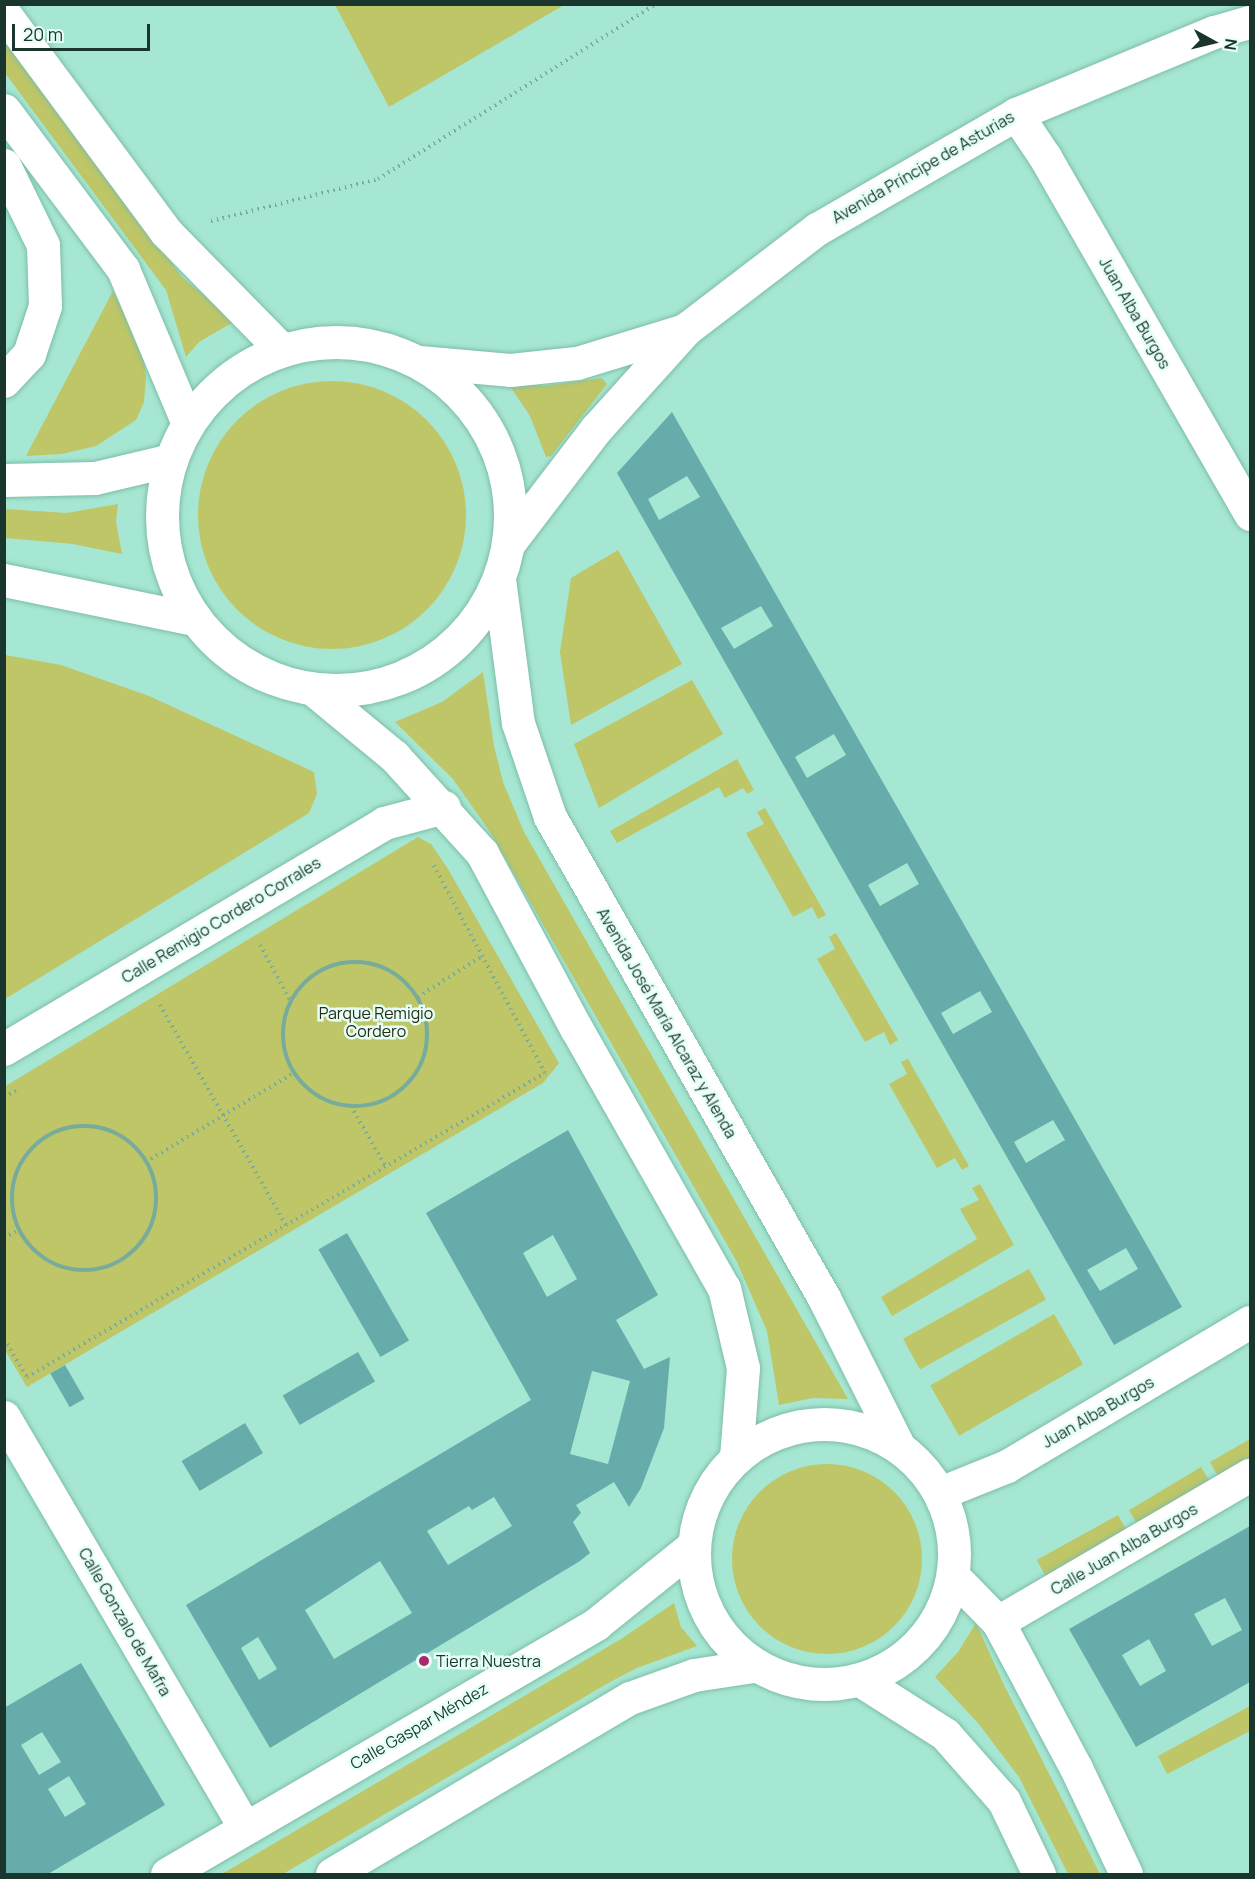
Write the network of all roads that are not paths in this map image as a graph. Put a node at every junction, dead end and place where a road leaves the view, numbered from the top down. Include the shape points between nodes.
1 (4, 13) edge
2 (1251, 22) edge
3 (4, 110) edge
4 (1016, 114) junction
5 (4, 165) edge
6 (686, 329) junction
7 (282, 350) junction
8 (419, 362) junction
9 (4, 381) edge
10 (188, 424) junction
11 (171, 460) junction
12 (4, 480) edge
13 (1251, 514) edge
14 (508, 544) junction
15 (499, 579) junction
16 (4, 580) edge
17 (194, 619) junction
18 (314, 690) junction
19 (444, 807) junction
20 (4, 1049) edge
21 (1251, 1322) edge
22 (4, 1417) edge
23 (898, 1445) junction
24 (736, 1457) junction
25 (1251, 1475) edge
26 (940, 1493) junction
27 (693, 1546) junction
28 (953, 1576) junction
29 (998, 1622) junction
30 (753, 1666) junction
31 (860, 1680) junction
32 (245, 1827) junction
33 (167, 1875) edge
34 (332, 1875) edge
35 (1039, 1875) edge
36 (1126, 1875) edge

1 - 7 street via 166,232
2 - 4 street, Avenida Príncipe de Asturias via 1214,32
3 - 10 street via 123,269
4 - 6 street, Avenida Príncipe de Asturias via 817,229
4 - 13 street, Juan Alba Burgos via 1045,157
5 - 9 street via 43,245 45,306 29,354
6 - 8 street, Avenida Príncipe de Asturias via 577,363 510,370
6 - 14 street, Avenida Príncipe de Asturias via 596,429
7 - 8 street via 328,342 375,346
7 - 10 street via 246,367 214,392
8 - 14 street via 465,399 498,449 510,508
10 - 11 street
11 - 12 street via 95,478
11 - 17 street via 162,514 170,569
14 - 15 street
15 - 18 street via 469,630 425,667 372,688
15 - 23 street, Avenida José María Alcaraz y Alenda via 518,723 550,817 824,1298
16 - 17 street
17 - 18 street via 227,653 267,678
18 - 19 street via 394,756
19 - 20 street, Calle Remigio Cordero Corrales via 384,823
19 - 24 street via 482,853 724,1288 743,1368
21 - 26 street, Juan Alba Burgos via 1006,1466
22 - 32 street, Calle Gonzalo de Mafra
23 - 24 street via 858,1427 815,1422 772,1433
23 - 26 street via 922,1466
24 - 27 street via 699,1513
25 - 29 street, Calle Juan Alba Burgos
26 - 28 street via 953,1533
27 - 30 street via 696,1581 707,1613 727,1641
27 - 32 street, Calle Gaspar Méndez via 596,1624
28 - 29 street
28 - 31 street via 942,1611 921,1641 893,1665
29 - 36 street via 1076,1768
30 - 31 street via 786,1679 823,1685
30 - 34 street via 694,1675 630,1698
31 - 35 street via 945,1734 1004,1802
32 - 33 street, Calle Gaspar Méndez

